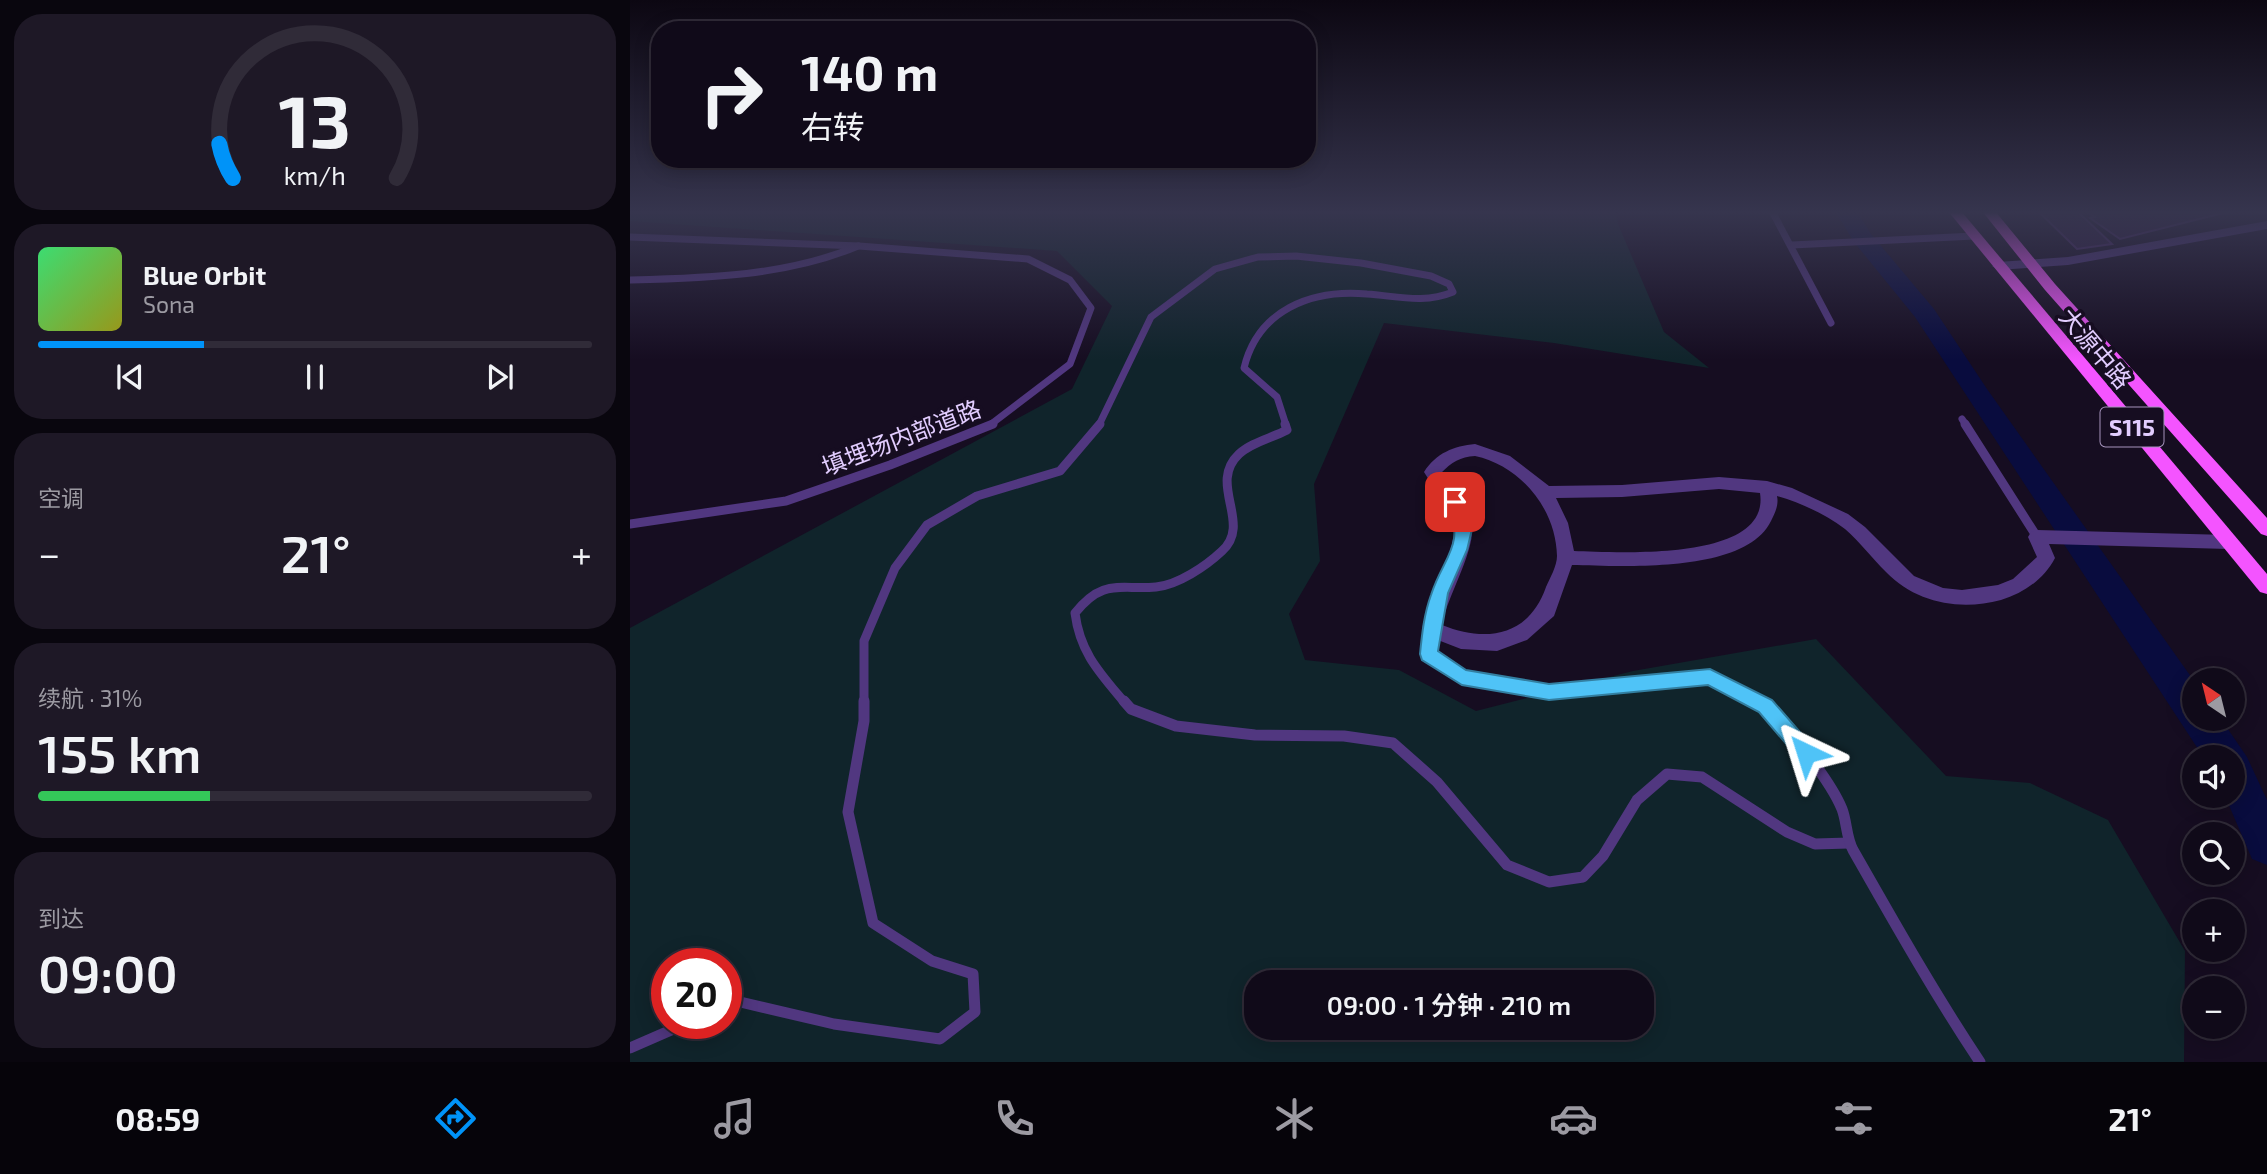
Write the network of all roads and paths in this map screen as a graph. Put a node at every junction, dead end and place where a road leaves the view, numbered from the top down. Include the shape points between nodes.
1 (820, 261) edge
2 (1033, 261) edge
3 (1246, 261) edge
4 (1346, 261) edge
5 (1800, 261) edge
6 (1994, 261) edge
7 (2029, 261) edge
8 (2058, 261) edge
9 (2032, 265) junction
10 (1998, 266) junction
11 (630, 280) edge
12 (2015, 287) junction
13 (2050, 287) junction
14 (1831, 323) dead end
15 (1962, 419) dead end
16 (1766, 487) junction
17 (1545, 492) junction
18 (630, 524) edge
19 (2267, 529) edge
20 (2037, 537) junction
21 (2228, 542) junction
22 (1566, 558) junction
23 (2267, 587) edge
24 (1432, 629) junction
25 (1849, 843) junction
26 (742, 1002) edge
27 (651, 1039) edge
28 (630, 1048) edge
29 (1980, 1062) edge

1 - 11 lane, 填埋场内部道路 via 740,273
2 - 18 lane, 填埋场内部道路 via 1070,279 1091,309 1070,363 991,425 786,501
3 - 26 lane via 1215,270 1151,317 1105,418 1060,471 977,496 927,525 895,568 864,641 864,721 848,812 873,923 932,961 973,974 975,1012 940,1039 834,1024
4 - 25 lane via 1431,276 1449,284 1453,292 1419,299 1356,293 1303,302 1263,321 1246,349 1244,368 1277,397 1287,430 1242,451 1227,467 1224,492 1234,512 1234,527 1226,547 1160,587 1136,584 1086,596 1075,613 1078,638 1097,670 1130,709 1176,726 1393,743 1437,782 1507,865 1549,882 1583,877 1603,856 1637,800 1667,774 1702,777 1787,832 1815,844
5 - 14 lane
6 - 10 main road, S115
7 - 9 main road, S115
8 - 9 street
9 - 10 street
9 - 13 main road, 大源中路 / S115
10 - 12 main road, 大源中路 / S115
12 - 13 main road
12 - 21 main road, 大源中路 / S115
13 - 19 main road, 大源中路 / S115
15 - 20 lane
16 - 17 street via 1723,481
16 - 20 street via 1812,503 1851,526 1909,583 1942,595 1982,596 2013,589 2037,574 2046,558
16 - 22 street via 1770,504 1757,530 1728,546 1689,556
17 - 22 street via 1559,523
17 - 24 street via 1518,467 1489,452 1464,450 1443,458 1432,472 1455,502 1465,525
20 - 21 street
21 - 23 main road, 大源中路 / S115
22 - 24 street via 1547,611 1520,634 1497,643 1461,641
24 - 25 lane via 1429,654 1462,678 1549,692 1710,677 1765,706 1806,753 1842,808
25 - 29 lane via 1930,987
27 - 28 lane

